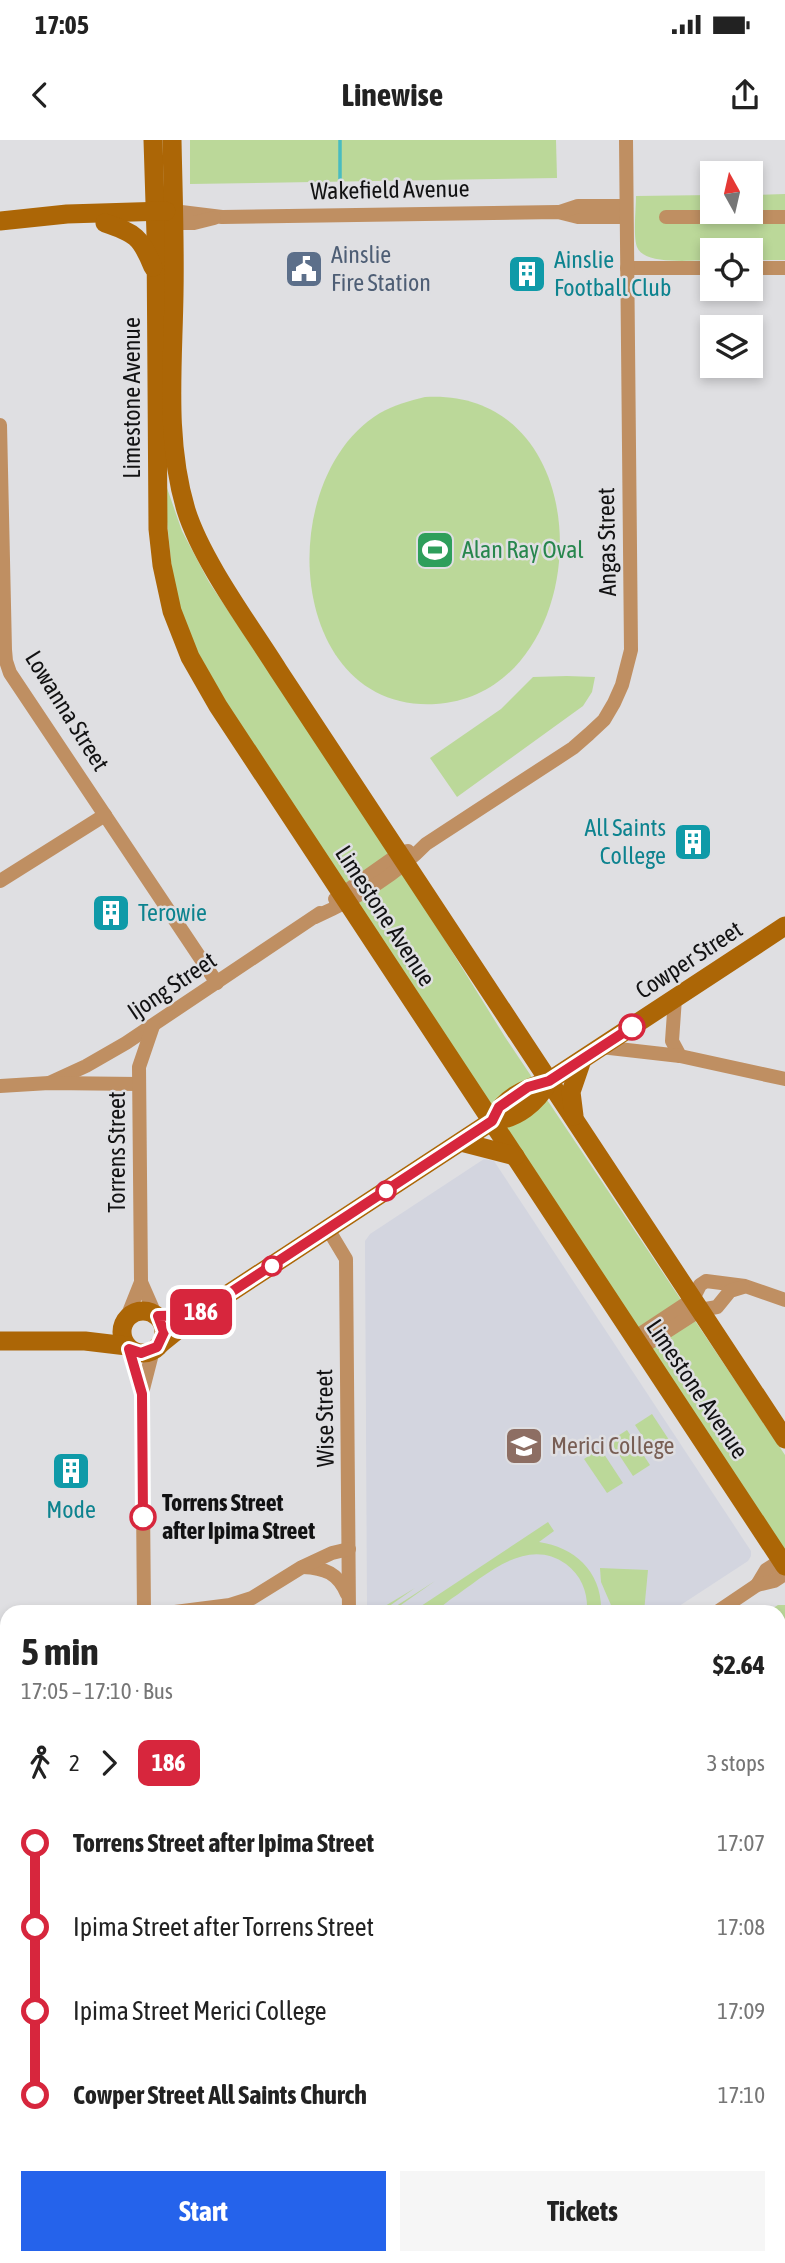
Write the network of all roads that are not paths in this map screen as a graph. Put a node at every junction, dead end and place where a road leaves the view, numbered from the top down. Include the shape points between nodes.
1 (153, 140) edge
2 (172, 140) edge
3 (626, 140) edge
4 (626, 212) junction
5 (164, 217) junction
6 (666, 217) dead end
7 (785, 217) edge
8 (0, 222) edge
9 (105, 223) junction
10 (627, 268) junction
11 (700, 268) edge
12 (763, 268) edge
13 (785, 268) edge
14 (156, 274) junction
15 (0, 425) edge
16 (105, 815) junction
17 (403, 859) junction
18 (0, 881) edge
19 (344, 898) junction
20 (785, 926) edge
21 (217, 983) junction
22 (675, 998) junction
23 (154, 1024) junction
24 (601, 1047) junction
25 (680, 1056) junction
26 (582, 1060) junction
27 (785, 1079) edge
28 (549, 1081) junction
29 (49, 1083) junction
30 (139, 1084) junction
31 (0, 1086) edge
32 (574, 1119) junction
33 (492, 1121) junction
34 (461, 1142) junction
35 (514, 1156) junction
36 (328, 1229) junction
37 (141, 1282) junction
38 (745, 1286) junction
39 (785, 1300) edge
40 (696, 1304) junction
41 (156, 1315) junction
42 (196, 1315) junction
43 (125, 1320) junction
44 (0, 1341) edge
45 (85, 1341) junction
46 (638, 1343) junction
47 (128, 1347) junction
48 (157, 1347) junction
49 (142, 1394) junction
50 (785, 1438) edge
51 (349, 1549) junction
52 (784, 1565) edge
53 (302, 1567) junction
54 (144, 1605) edge
55 (230, 1605) edge
56 (349, 1605) edge
57 (349, 1605) edge
58 (728, 1605) edge

1 - 5 main road
2 - 5 main road
3 - 4 street, Angas Street
4 - 5 street, Wakefield Avenue via 578,217 558,212 222,216 194,223
4 - 10 street, Angas Street
5 - 8 main road, Wakefield Avenue via 67,214
5 - 9 main road, Wakefield Avenue
5 - 14 main road, Limestone Avenue
5 - 17 main road, Limestone Avenue via 172,428 187,513 228,592
6 - 7 street
8 - 9 main road, Wakefield Avenue
9 - 14 main road via 140,240
10 - 11 street
10 - 17 street, Angas Street via 631,650 622,685 604,720 573,748
12 - 13 street
14 - 19 main road, Limestone Avenue via 158,529 172,611 190,657 218,706
15 - 16 street, Lowanna Street via 6,661
16 - 18 street
16 - 21 street, Lowanna Street
17 - 19 street, Ijong Street
17 - 28 main road, Limestone Avenue
19 - 21 street, Ijong Street
19 - 33 main road, Limestone Avenue
20 - 22 main road, Cowper Street
21 - 23 street, Ijong Street
22 - 24 main road, Cowper Street
22 - 25 street via 671,1041
23 - 29 street, Ijong Street
23 - 30 street, Torrens Street
24 - 25 street
24 - 26 main road, Cowper Street
25 - 27 street
26 - 28 main road, Cowper Street
26 - 32 main road via 571,1092
28 - 32 main road, Limestone Avenue
28 - 33 main road, Cowper Street via 528,1087 499,1107
29 - 30 street, Ijong Street
29 - 31 street, Ijong Street
30 - 37 street, Torrens Street
32 - 40 main road, Limestone Avenue
33 - 34 main road, Cowper Street
33 - 35 main road, Limestone Avenue
34 - 35 main road
34 - 36 main road, Cowper Street
35 - 46 main road, Limestone Avenue
36 - 42 main road, Cowper Street
36 - 51 street, Wise Street via 346,1259
37 - 41 street, Torrens Street
37 - 43 street, Torrens Street
38 - 39 street
38 - 40 street via 730,1291 717,1307
38 - 40 street via 706,1282 700,1286
40 - 46 street
40 - 50 main road, Limestone Avenue
41 - 42 main road
41 - 43 main road via 143,1310
41 - 48 main road via 164,1332
42 - 48 main road, Cowper Street
43 - 45 main road
43 - 47 main road via 122,1338
44 - 45 main road
45 - 47 main road
46 - 52 main road, Limestone Avenue
47 - 48 main road via 141,1353
47 - 49 street
48 - 49 street
49 - 54 street
51 - 53 street
51 - 56 street, Wise Street
52 - 58 street via 766,1570 757,1586
53 - 55 street via 252,1598
53 - 57 street via 332,1573 342,1583

